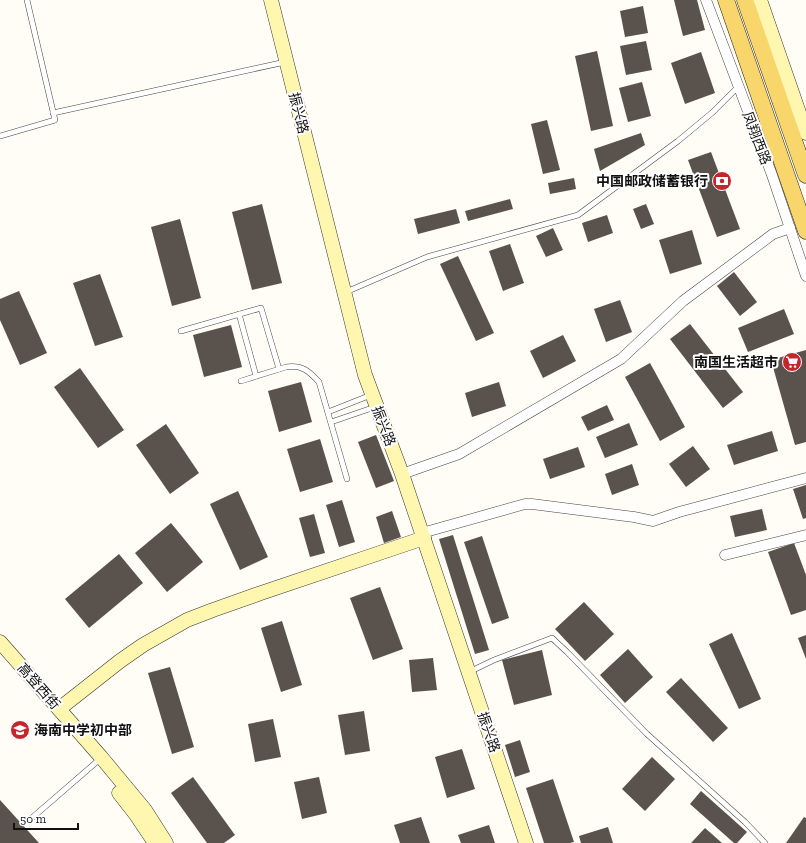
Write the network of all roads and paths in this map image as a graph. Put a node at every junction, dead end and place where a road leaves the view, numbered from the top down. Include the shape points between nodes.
1 (27, 0) edge
2 (271, 0) edge
3 (706, 0) edge
4 (726, 0) edge
5 (745, 0) edge
6 (760, 0) edge
7 (286, 61) junction
8 (738, 86) junction
9 (53, 113) junction
10 (806, 133) edge
11 (0, 136) edge
12 (806, 175) edge
13 (790, 228) junction
14 (806, 231) edge
15 (806, 276) edge
16 (344, 293) junction
17 (239, 314) junction
18 (181, 331) dead end
19 (279, 370) junction
20 (256, 376) junction
21 (241, 381) dead end
22 (374, 401) junction
23 (328, 412) junction
24 (331, 422) junction
25 (402, 474) junction
26 (806, 478) edge
27 (347, 479) dead end
28 (806, 535) edge
29 (423, 536) junction
30 (725, 555) dead end
31 (0, 642) edge
32 (0, 655) edge
33 (469, 672) junction
34 (59, 709) junction
35 (98, 760) junction
36 (33, 817) dead end
37 (155, 843) edge
38 (166, 843) edge
39 (526, 843) edge
40 (765, 843) edge

1 - 9 lane
2 - 7 street, 振兴路
3 - 8 street, 凤翔西路
4 - 14 main road, 凤翔西路
5 - 12 main road
6 - 10 street
7 - 9 lane
7 - 16 street, 振兴路
8 - 13 street, 凤翔西路
8 - 16 lane via 713,112 678,141 578,215 427,257
9 - 11 lane via 55,120
13 - 15 street, 凤翔西路
13 - 25 street via 773,234 683,301 621,359 459,454
16 - 22 street, 振兴路
17 - 18 lane
17 - 19 lane via 261,308
17 - 20 lane
19 - 20 lane
19 - 23 lane via 298,367 311,373 319,382
20 - 21 lane
22 - 23 lane
22 - 24 lane
22 - 25 street, 振兴路
23 - 24 lane
24 - 27 lane
25 - 29 street, 振兴路
26 - 29 street via 653,521 525,504
28 - 30 street
29 - 33 street, 振兴路
29 - 34 street via 187,620 142,645
31 - 34 street, 高登西街
32 - 35 street, 高登西街
33 - 39 street, 振兴路
33 - 40 lane via 552,638 647,734
34 - 35 street, 高登西街
35 - 36 lane
35 - 37 street, 高登西街
35 - 38 street, 高登西街 via 145,810

